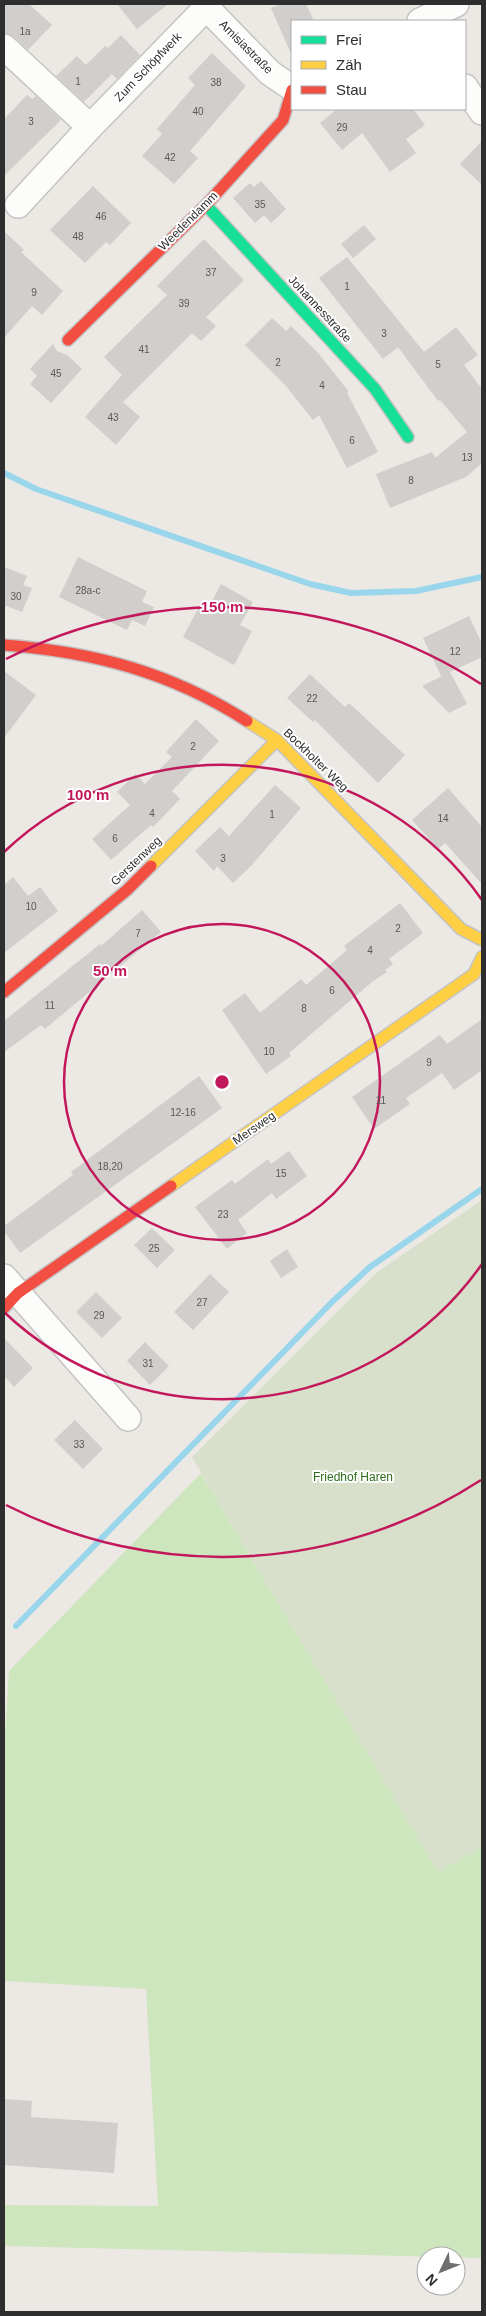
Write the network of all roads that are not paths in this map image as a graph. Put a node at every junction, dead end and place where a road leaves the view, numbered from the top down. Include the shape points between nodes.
1 (456, 4) edge
2 (205, 6) edge
3 (424, 20) edge
4 (4, 47) edge
5 (291, 88) edge
6 (466, 88) edge
7 (291, 92) edge
8 (482, 112) edge
9 (90, 127) junction
10 (18, 205) dead end
11 (206, 205) junction
12 (68, 340) dead end
13 (408, 438) dead end
14 (4, 645) edge
15 (277, 740) junction
16 (482, 940) edge
17 (482, 957) edge
18 (4, 992) edge
19 (9, 1293) edge
20 (128, 1418) dead end

1 - 3 street
2 - 5 street, Amisiastraße via 270,73
2 - 9 street, Zum Schöpfwerk
4 - 9 street
6 - 8 street
7 - 11 street, Weedendamm via 282,120
9 - 10 street, Zum Schöpfwerk
11 - 12 street, Weedendamm
11 - 13 street, Johannesstraße via 375,389
14 - 15 street, Bockholter Weg via 76,653 124,664 179,684 244,717
15 - 16 street, Bockholter Weg via 461,929
15 - 18 street, Gerstenweg via 127,890
17 - 19 street, Mersweg via 474,974
19 - 20 street, Mersweg

